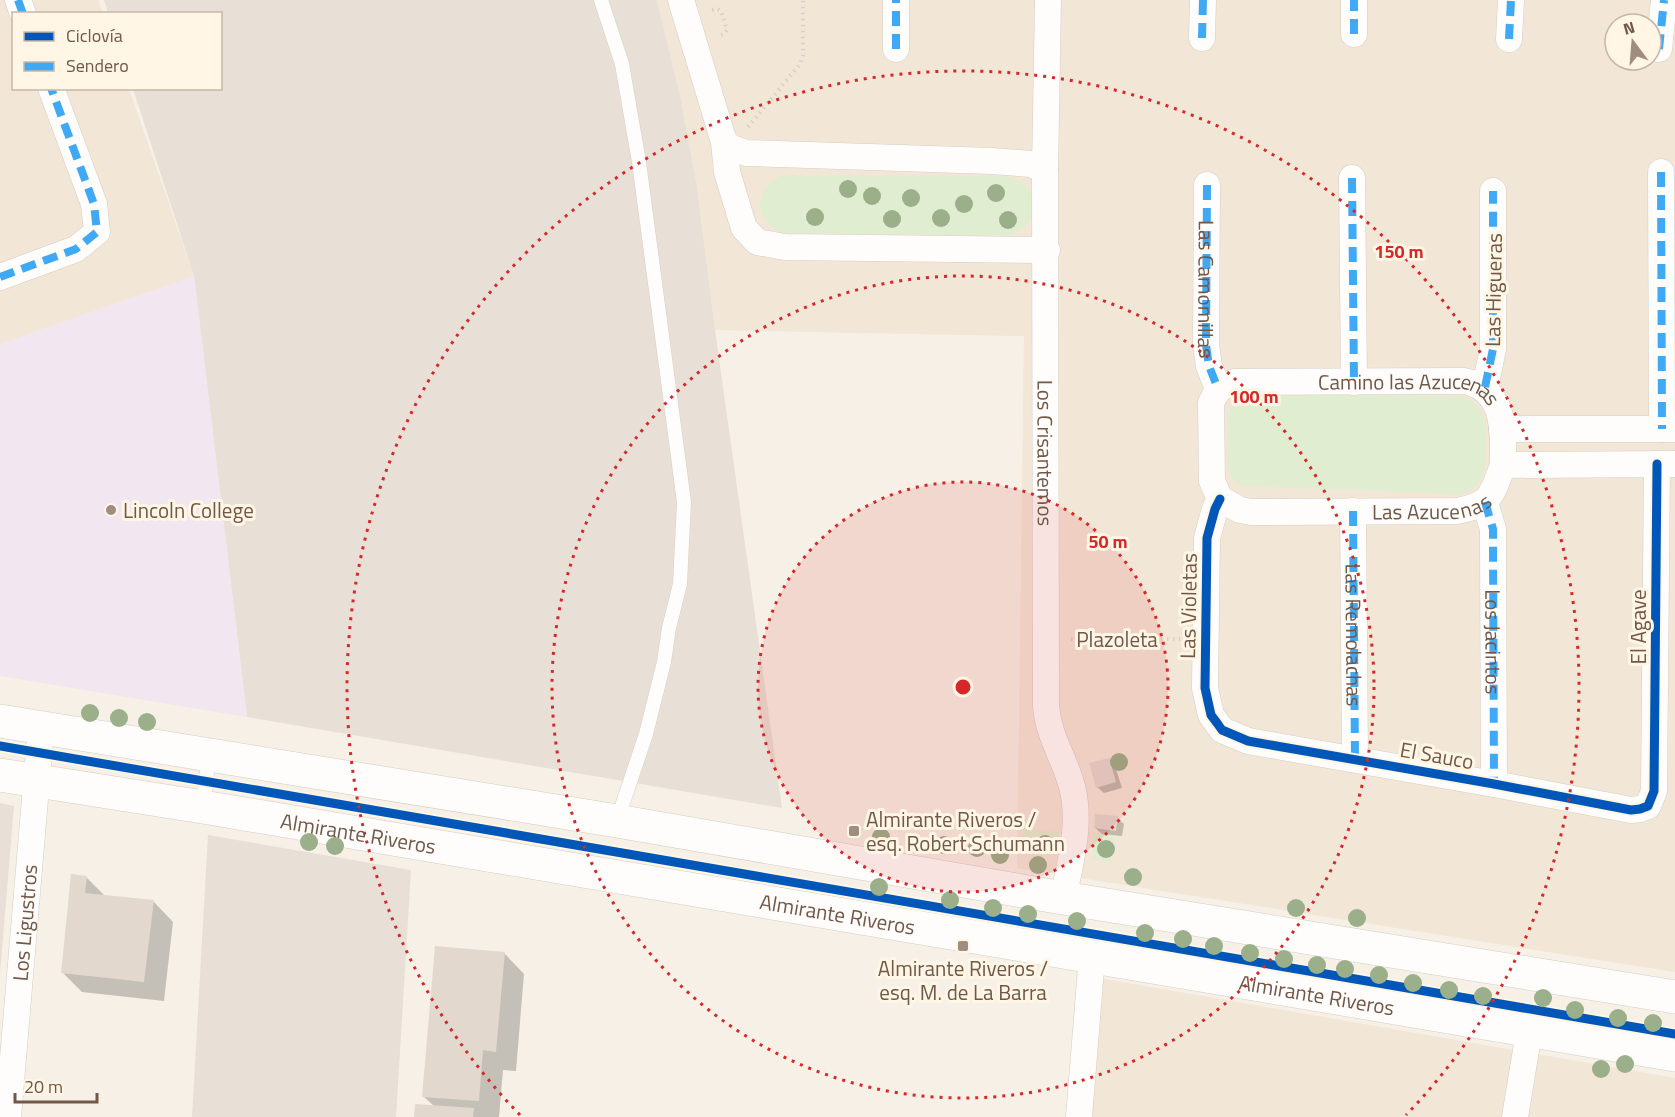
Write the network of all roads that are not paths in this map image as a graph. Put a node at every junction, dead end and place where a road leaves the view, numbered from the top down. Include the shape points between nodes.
1 (602, 0) edge
2 (681, 0) edge
3 (896, 0) edge
4 (1048, 0) edge
5 (1203, 0) edge
6 (1354, 0) edge
7 (1511, 0) edge
8 (1354, 34) dead end
9 (1202, 38) dead end
10 (1509, 39) dead end
11 (896, 49) dead end
12 (52, 90) edge
13 (733, 139) junction
14 (1045, 170) junction
15 (1661, 172) dead end
16 (1352, 178) dead end
17 (1207, 186) dead end
18 (1493, 191) dead end
19 (1047, 250) junction
20 (0, 277) edge
21 (1354, 382) junction
22 (1485, 387) junction
23 (1218, 389) junction
24 (1503, 429) junction
25 (1668, 429) edge
26 (1666, 464) edge
27 (1503, 465) junction
28 (1220, 499) junction
29 (1485, 502) junction
30 (1353, 511) junction
31 (1211, 715) joint
32 (0, 721) edge
33 (41, 728) junction
34 (209, 754) junction
35 (1355, 759) junction
36 (0, 775) edge
37 (37, 781) junction
38 (1494, 784) junction
39 (1654, 790) joint
40 (202, 807) junction
41 (617, 821) junction
42 (1063, 898) junction
43 (1092, 956) junction
44 (1675, 997) edge
45 (1529, 1032) junction
46 (1675, 1055) edge
47 (8, 1117) edge
48 (1079, 1117) edge
49 (1515, 1117) edge

1 - 41 lane via 622,64 639,162 684,502 680,584 664,662 646,734
2 - 13 street
3 - 11 street
4 - 14 street, Los Crisantemos
5 - 9 street
6 - 8 street
7 - 10 street
12 - 20 street via 94,204 97,232 76,249
13 - 14 street via 732,148 746,153 1002,161
13 - 19 street via 727,172 744,228 757,243 785,247
14 - 19 street, Los Crisantemos
15 - 25 street
16 - 21 street
17 - 23 street, Las Camomillas via 1206,345
18 - 22 street, Las Higueras via 1493,349
19 - 42 street, Los Crisantemos via 1047,717 1075,802 1071,860
21 - 22 street, Camino las Azucenas via 1464,381
21 - 23 street, Camino las Azucenas via 1236,382
22 - 24 street, Camino las Azucenas via 1496,403
23 - 28 street via 1211,403 1212,481
24 - 25 street, Camino las Azucenas
24 - 27 street, Camino las Azucenas
26 - 27 street, Las Azucenas
26 - 39 street, El Agave
27 - 29 street, Las Azucenas
28 - 30 street, Las Azucenas via 1251,512
28 - 31 street, Las Violetas via 1208,538 1205,688
29 - 30 street, Las Azucenas via 1457,511
29 - 38 street, Los Jacintos via 1493,529
30 - 35 street, Las Remolachas
31 - 35 street, El Sauco via 1222,730 1248,741
32 - 33 main road
33 - 34 main road
33 - 37 street, Los Ligustros
34 - 40 lane
34 - 41 main road
35 - 38 street, El Sauco
36 - 37 main road, Almirante Riveros
37 - 40 main road, Almirante Riveros
37 - 47 street, Los Ligustros
38 - 39 street, El Sauco via 1631,810 1648,806
40 - 43 main road, Almirante Riveros
41 - 42 main road
42 - 44 main road
43 - 45 main road, Almirante Riveros
43 - 48 street
45 - 46 main road, Almirante Riveros
45 - 49 street

